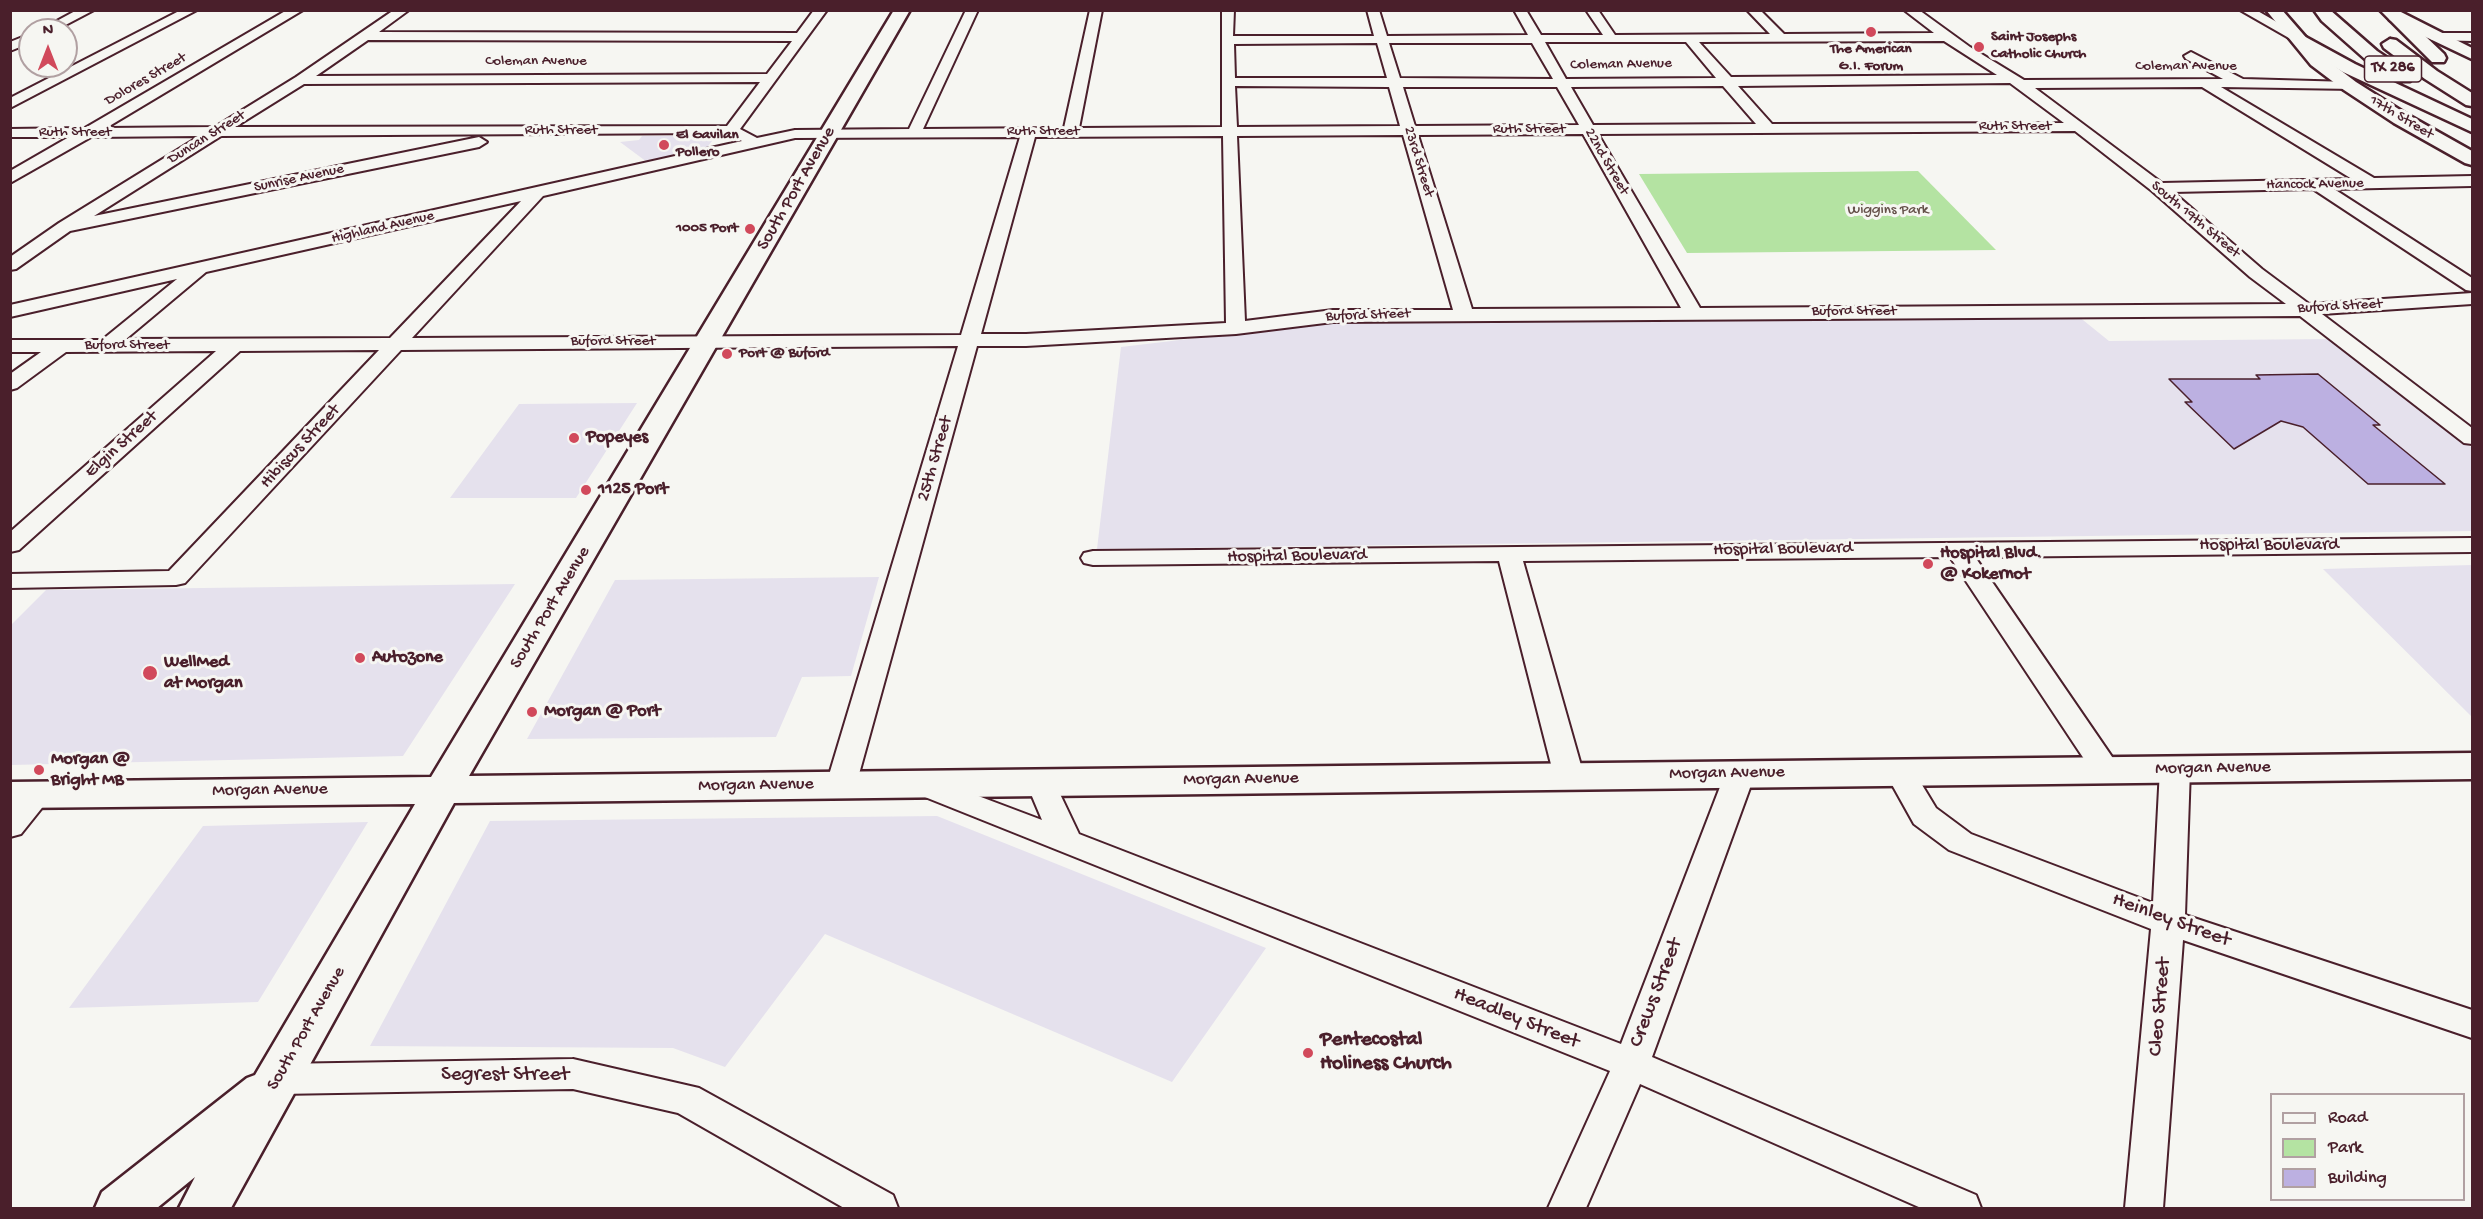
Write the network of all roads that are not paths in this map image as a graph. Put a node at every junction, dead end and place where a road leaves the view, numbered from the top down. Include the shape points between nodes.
1 (88, 10) edge
2 (191, 10) edge
3 (297, 10) edge
4 (403, 10) edge
5 (821, 10) edge
6 (902, 10) edge
7 (972, 10) edge
8 (1096, 10) edge
9 (1228, 10) edge
10 (1373, 10) edge
11 (1520, 10) edge
12 (1592, 10) edge
13 (1753, 10) edge
14 (1910, 10) edge
15 (2246, 10) edge
16 (2273, 10) edge
17 (2322, 10) edge
18 (2392, 14) edge
19 (71, 18) edge
20 (2374, 30) dead end
21 (364, 36) junction
22 (802, 37) junction
23 (1947, 37) junction
24 (2436, 37) junction
25 (2472, 37) edge
26 (1689, 38) junction
27 (1781, 38) junction
28 (1536, 39) junction
29 (1612, 39) junction
30 (2300, 39) junction
31 (1227, 40) junction
32 (1383, 40) junction
33 (2472, 54) edge
34 (2191, 56) dead end
35 (771, 78) junction
36 (301, 80) junction
37 (1727, 80) junction
38 (2017, 81) junction
39 (1229, 82) junction
40 (1394, 82) junction
41 (1561, 82) junction
42 (2204, 83) junction
43 (2239, 83) junction
44 (2350, 86) junction
45 (2472, 89) edge
46 (2472, 101) edge
47 (10, 105) edge
48 (2472, 118) edge
49 (2472, 126) edge
50 (2079, 127) junction
51 (1768, 129) junction
52 (1409, 130) junction
53 (1588, 130) junction
54 (532, 131) junction
55 (731, 131) junction
56 (216, 132) junction
57 (1029, 132) junction
58 (1071, 132) junction
59 (1230, 132) junction
60 (10, 133) edge
61 (88, 133) junction
62 (914, 133) junction
63 (829, 134) junction
64 (755, 143) junction
65 (2472, 159) edge
66 (10, 178) edge
67 (2472, 181) edge
68 (2372, 184) junction
69 (2317, 185) junction
70 (2158, 188) junction
71 (537, 194) junction
72 (65, 227) junction
73 (10, 265) edge
74 (201, 268) junction
75 (2472, 286) edge
76 (2472, 298) edge
77 (2306, 309) junction
78 (10, 311) edge
79 (1464, 314) junction
80 (1693, 314) junction
81 (1236, 328) junction
82 (970, 340) junction
83 (709, 341) junction
84 (399, 343) junction
85 (107, 345) junction
86 (10, 346) edge
87 (61, 346) junction
88 (233, 346) junction
89 (10, 384) edge
90 (2472, 438) edge
91 (10, 545) edge
92 (2472, 545) edge
93 (1957, 549) junction
94 (1509, 555) junction
95 (1093, 558) dead end
96 (10, 581) edge
97 (2472, 766) edge
98 (2175, 769) junction
99 (2106, 770) junction
100 (1900, 772) junction
101 (1740, 774) junction
102 (1569, 776) junction
103 (1041, 783) junction
104 (919, 784) junction
105 (841, 785) junction
106 (443, 789) junction
107 (25, 794) edge
108 (10, 826) edge
109 (1066, 840) junction
110 (2168, 922) junction
111 (2472, 1024) edge
112 (1631, 1064) junction
113 (279, 1079) junction
114 (120, 1209) edge
115 (204, 1209) edge
116 (879, 1209) edge
117 (1567, 1209) edge
118 (1962, 1209) edge
119 (2144, 1209) edge

1 - 19 street
2 - 47 street
3 - 61 street, Dolores Street
4 - 21 street, Duncan Street
5 - 22 street
6 - 63 main road, South Port Avenue
7 - 62 street
8 - 58 street
9 - 31 street
10 - 32 street, 23rd Street
11 - 28 street, 22nd Street
12 - 29 street
13 - 27 street
14 - 23 street, South 19th Street
15 - 30 street, 17th Street
16 - 30 main road
17 - 48 main road, TX 286 via 2371,55
18 - 24 main road
18 - 45 main road
20 - 46 main road, TX 286
21 - 22 street
21 - 36 street, Duncan Street
22 - 35 street
23 - 27 street
23 - 38 street, South 19th Street
24 - 25 street
24 - 33 main road
26 - 27 street
26 - 29 street
26 - 37 street
28 - 29 street
28 - 32 street
28 - 41 street, 22nd Street
30 - 44 main road, 17th Street via 2317,61
30 - 49 main road via 2349,68
31 - 32 street
31 - 39 street
32 - 40 street, 23rd Street
34 - 43 street
35 - 36 street, Coleman Avenue
35 - 55 street
36 - 56 street, Duncan Street
37 - 38 street, Coleman Avenue
37 - 41 street, Coleman Avenue
37 - 51 street
38 - 42 street, Coleman Avenue
38 - 50 street, South 19th Street
39 - 40 street, Coleman Avenue
39 - 59 street
40 - 41 street, Coleman Avenue
40 - 52 street, 23rd Street
41 - 53 street, 22nd Street
42 - 43 street, Coleman Avenue
42 - 68 street
43 - 44 street, Coleman Avenue
44 - 65 main road, 17th Street
50 - 51 street, Ruth Street
50 - 70 street, South 19th Street
51 - 53 street, Ruth Street
52 - 53 street, Ruth Street
52 - 59 street, Ruth Street
52 - 79 street, 23rd Street
53 - 80 street, 22nd Street
54 - 55 street, Ruth Street
54 - 56 street, Ruth Street
54 - 72 street, Sunrise Avenue
55 - 64 street, Ruth Street
56 - 61 street, Ruth Street
56 - 72 street, Duncan Street
57 - 58 street, Ruth Street
57 - 62 street, Ruth Street
57 - 82 street, 25th Street
58 - 59 street, Ruth Street
59 - 81 street
60 - 61 street, Ruth Street
61 - 66 street, Dolores Street
62 - 63 street, Ruth Street
63 - 64 street, Ruth Street via 795,134
63 - 83 main road, South Port Avenue
64 - 71 street, Highland Avenue
67 - 68 street, Hancock Avenue
68 - 69 street, Hancock Avenue
69 - 70 street, Hancock Avenue
69 - 75 street
70 - 77 street, South 19th Street via 2256,273
71 - 74 street, Highland Avenue
71 - 84 street, Hibiscus Street
72 - 73 street, Duncan Street
74 - 78 street, Highland Avenue
74 - 85 street
76 - 77 street, Buford Street
77 - 80 street, Buford Street
77 - 90 street, South 19th Street
79 - 80 street, Buford Street
79 - 81 street, Buford Street via 1333,316
81 - 82 street, Buford Street
82 - 83 street, Buford Street
82 - 105 street, 25th Street
83 - 84 street, Buford Street
83 - 106 main road, South Port Avenue
84 - 88 street, Buford Street
84 - 96 street, Hibiscus Street via 176,578
85 - 87 street, Buford Street
85 - 88 street, Buford Street
86 - 87 street, Buford Street
87 - 89 street
88 - 91 street, Elgin Street
92 - 93 street, Hospital Boulevard
93 - 94 street, Hospital Boulevard
93 - 99 street
94 - 95 street, Hospital Boulevard
94 - 102 street
97 - 98 main road, Morgan Avenue
98 - 99 main road, Morgan Avenue
98 - 110 street, Cleo Street
99 - 100 main road, Morgan Avenue
100 - 101 main road, Morgan Avenue
100 - 110 street, Heinley Street via 1925,816 1960,842
101 - 102 main road, Morgan Avenue
101 - 112 street, Crews Street
102 - 103 main road, Morgan Avenue
103 - 104 main road, Morgan Avenue
103 - 109 street
104 - 105 main road, Morgan Avenue
104 - 109 street, Headley Street
105 - 106 main road, Morgan Avenue
106 - 107 main road, Morgan Avenue
106 - 113 main road, South Port Avenue
107 - 108 street
109 - 112 street, Headley Street
110 - 111 street, Heinley Street
110 - 119 street, Cleo Street
112 - 117 street, Crews Street
112 - 118 street, Headley Street
113 - 114 main road
113 - 115 main road, South Port Avenue
113 - 116 street, Segrest Street via 573,1074 686,1099

